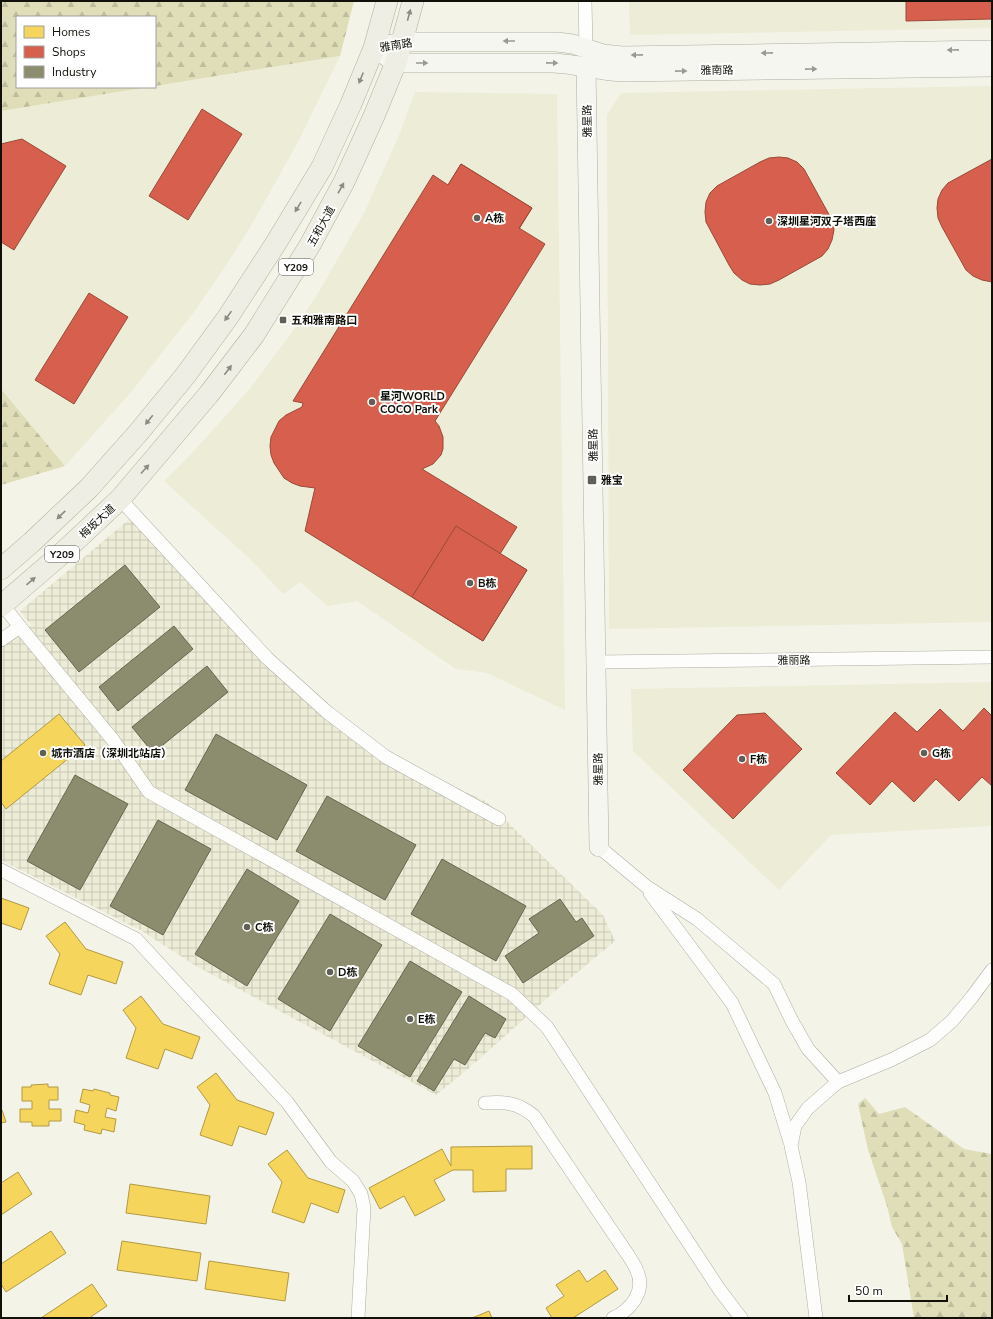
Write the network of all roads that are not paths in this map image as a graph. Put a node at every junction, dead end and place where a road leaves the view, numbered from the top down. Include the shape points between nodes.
1 (386, 1) edge
2 (413, 1) edge
3 (585, 1) edge
4 (402, 42) junction
5 (374, 48) junction
6 (586, 48) junction
7 (992, 50) edge
8 (396, 63) junction
9 (992, 67) edge
10 (586, 68) junction
11 (120, 499) junction
12 (1, 569) edge
13 (2, 605) edge
14 (20, 627) junction
15 (1, 640) edge
16 (992, 657) edge
17 (596, 662) junction
18 (499, 819) dead end
19 (599, 847) joint
20 (1, 870) edge
21 (647, 888) junction
22 (992, 970) edge
23 (838, 1082) junction
24 (485, 1103) dead end
25 (791, 1146) junction
26 (358, 1318) edge
27 (613, 1318) edge
28 (741, 1318) edge
29 (816, 1318) edge

1 - 5 main road, Y209
4 -> 2 main road, 五和大道 / Y209
3 - 6 street
4 - 5 street, 雅南路
6 -> 4 street, 雅南路 via 544,41
4 - 8 main road, 五和大道 / Y209
5 - 8 street, 雅南路
5 -> 12 main road, Y209 via 322,167 228,317 185,376 89,488
7 -> 6 street, 雅南路 via 622,56 603,54
8 -> 10 street, 雅南路 via 553,63
11 -> 8 main road, 五和大道 / Y209 via 210,394 254,335 310,245 344,182
10 -> 9 street, 雅南路 via 623,72
10 - 17 street, 雅星路
13 -> 11 main road, 梅坂大道 / Y209
11 - 18 street via 267,658 327,712 386,757
13 - 14 street
14 - 15 street
14 - 28 street via 113,740 149,792 512,994 551,1034 719,1289
16 - 17 street, 雅丽路
17 - 19 street, 雅星路
19 - 21 street
20 - 26 street via 136,939 287,1102 331,1162 353,1181 361,1194 364,1208
21 - 23 street via 697,919 774,984 808,1049
21 - 25 street via 732,1003 774,1093
22 - 23 street via 952,1021 930,1040
23 - 25 street via 808,1108 794,1126
24 - 27 street via 510,1103 525,1108 534,1116 628,1255 638,1272 640,1284 636,1298 627,1310
25 - 29 street via 799,1182

